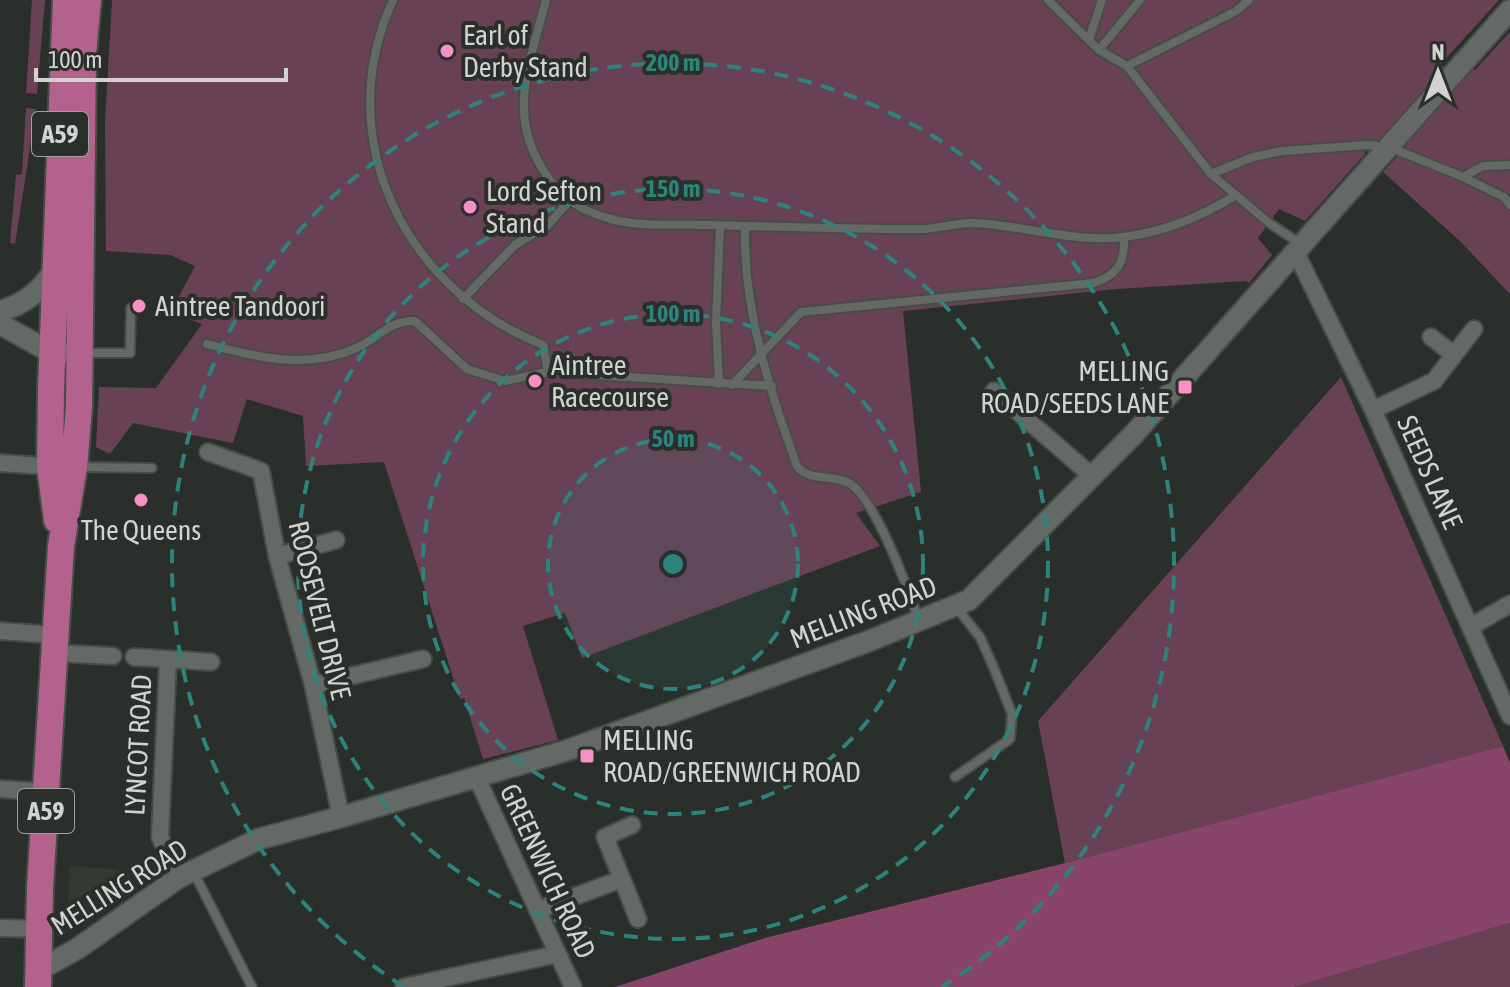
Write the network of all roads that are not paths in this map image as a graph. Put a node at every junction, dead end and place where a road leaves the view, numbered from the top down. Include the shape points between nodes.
1 (66, 0) edge
2 (88, 0) edge
3 (393, 0) edge
4 (546, 0) edge
5 (1048, 0) edge
6 (1102, 0) edge
7 (1140, 0) edge
8 (1249, 0) edge
9 (1506, 20) edge
10 (1089, 40) junction
11 (1099, 50) junction
12 (1127, 66) junction
13 (1389, 147) junction
14 (1510, 165) edge
15 (1211, 174) junction
16 (1463, 177) junction
17 (1236, 195) junction
18 (570, 200) junction
19 (1510, 205) edge
20 (720, 226) junction
21 (745, 226) junction
22 (1124, 237) junction
23 (1299, 249) junction
24 (55, 268) junction
25 (463, 299) junction
26 (131, 308) dead end
27 (0, 311) edge
28 (0, 324) edge
29 (1474, 329) dead end
30 (1431, 337) dead end
31 (207, 344) dead end
32 (52, 353) junction
33 (80, 353) junction
34 (762, 353) junction
35 (1454, 355) junction
36 (548, 372) junction
37 (719, 384) junction
38 (732, 385) junction
39 (772, 386) junction
40 (994, 391) dead end
41 (1373, 410) junction
42 (208, 452) dead end
43 (0, 463) edge
44 (62, 467) junction
45 (152, 468) dead end
46 (1092, 476) junction
47 (336, 540) dead end
48 (277, 556) junction
49 (1510, 604) edge
50 (956, 607) junction
51 (919, 622) junction
52 (1470, 627) junction
53 (0, 631) edge
54 (55, 644) junction
55 (113, 656) dead end
56 (134, 657) dead end
57 (168, 659) junction
58 (423, 659) dead end
59 (211, 662) dead end
60 (313, 685) junction
61 (1510, 716) edge
62 (476, 776) junction
63 (955, 777) dead end
64 (0, 789) edge
65 (48, 792) junction
66 (341, 817) junction
67 (632, 825) dead end
68 (186, 874) junction
69 (622, 879) junction
70 (538, 910) junction
71 (638, 919) dead end
72 (0, 928) edge
73 (40, 929) junction
74 (558, 954) junction
75 (38, 978) edge
76 (427, 985) edge
77 (252, 987) edge
78 (404, 987) edge
79 (573, 987) edge

1 - 24 highway, A59
2 - 33 highway, A59
3 - 25 lane via 373,77 375,155 404,227 431,267
4 - 18 lane via 524,85 523,115 540,163
5 - 10 lane
6 - 10 lane
7 - 11 lane
8 - 12 lane
9 - 13 street, MELLING ROAD
10 - 11 lane
11 - 12 lane
12 - 15 lane
13 - 15 lane via 1282,151
13 - 16 lane
13 - 23 street, MELLING ROAD
14 - 16 lane via 1483,166
15 - 17 lane
16 - 19 lane
17 - 22 lane via 1180,224
17 - 23 lane
18 - 20 lane via 617,221
18 - 25 lane via 547,226 515,245
20 - 21 lane
20 - 37 lane
21 - 22 lane via 928,229 971,223
21 - 34 lane via 749,306
22 - 34 lane via 1120,266 1109,278 1094,283 801,312
23 - 41 street, SEEDS LANE
23 - 46 street, MELLING ROAD
24 - 27 street via 45,285
24 - 32 highway, A59
25 - 36 lane via 543,345
26 - 33 lane via 130,353
28 - 32 street
29 - 35 street
30 - 35 street
31 - 36 lane via 259,358 319,358 355,349 402,320 415,321 467,369 505,381
32 - 33 street
32 - 44 highway, A59
33 - 44 highway, A59
34 - 38 lane
34 - 39 lane
35 - 41 street via 1434,381
36 - 37 lane
37 - 38 lane
38 - 39 lane
39 - 51 lane via 797,466 810,475 846,481 858,492 895,554
40 - 46 street
41 - 52 street, SEEDS LANE
42 - 48 street, ROOSEVELT DRIVE via 261,471
43 - 44 street
44 - 45 lane
44 - 54 highway, A59
46 - 50 street, MELLING ROAD via 981,590
47 - 48 street
48 - 60 street, ROOSEVELT DRIVE
49 - 52 street
50 - 51 street, MELLING ROAD
50 - 63 lane via 980,637 1012,714 1010,739
51 - 62 street, MELLING ROAD via 568,750
52 - 61 street, SEEDS LANE
53 - 54 street
54 - 55 street
54 - 65 highway, A59
56 - 57 street
57 - 59 street
57 - 68 street, LYNCOT ROAD via 160,837
58 - 60 street
60 - 66 street, ROOSEVELT DRIVE
62 - 66 street, MELLING ROAD
62 - 70 street, GREENWICH ROAD
64 - 65 street
65 - 73 highway, A59
66 - 68 street, MELLING ROAD via 259,839
67 - 69 street via 605,837
68 - 75 street, MELLING ROAD
68 - 77 lane
69 - 70 street
69 - 71 street
70 - 74 street, GREENWICH ROAD
72 - 73 street
73 - 75 highway, A59
74 - 76 street
74 - 79 street, GREENWICH ROAD
76 - 78 street

